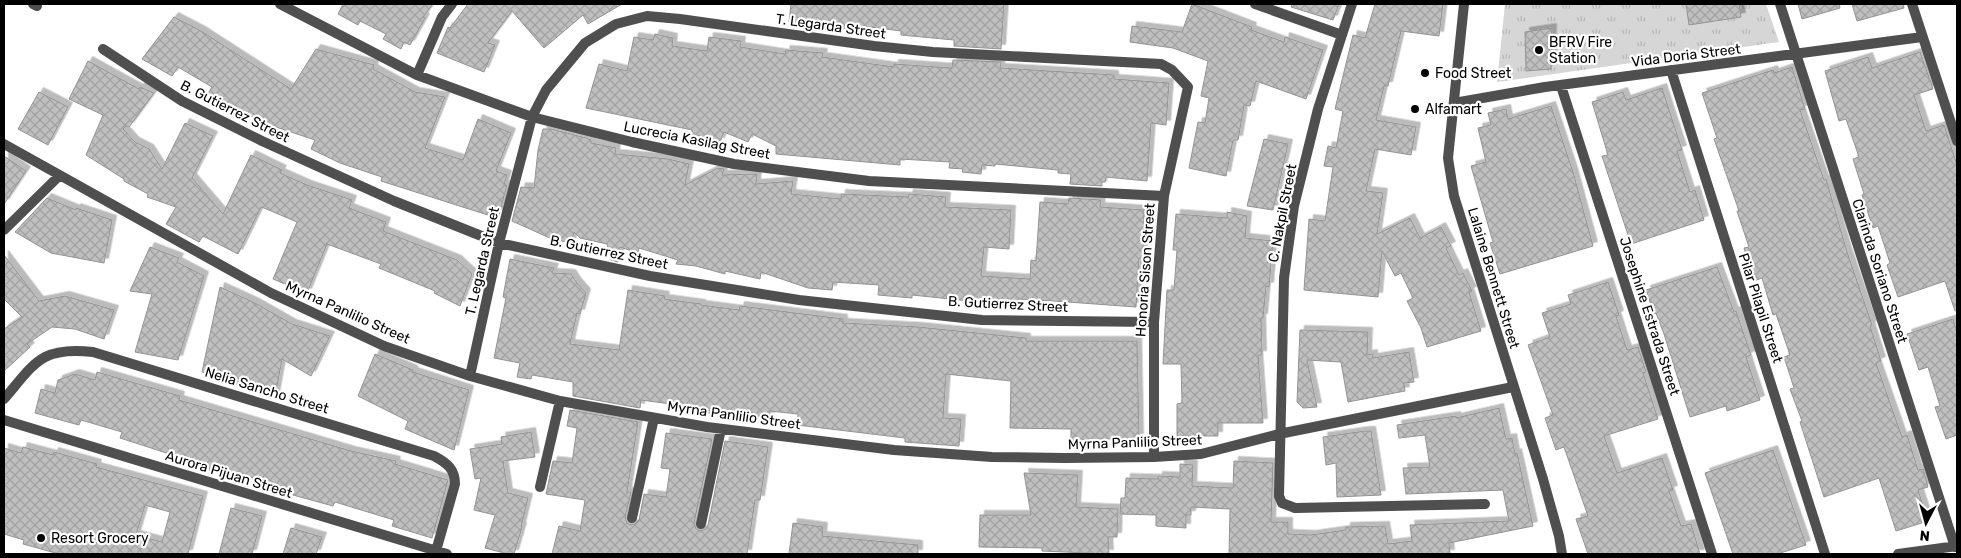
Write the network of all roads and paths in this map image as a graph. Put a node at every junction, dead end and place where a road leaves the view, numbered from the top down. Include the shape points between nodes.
1 (283, 4) edge
2 (452, 4) edge
3 (1255, 4) edge
4 (1352, 4) edge
5 (1464, 4) edge
6 (1780, 4) edge
7 (1912, 4) edge
8 (1342, 35) junction
9 (1922, 37) junction
10 (103, 49) dead end
11 (1796, 55) junction
12 (1671, 70) junction
13 (417, 75) junction
14 (1561, 86) junction
15 (1188, 87) joint
16 (1454, 103) junction
17 (532, 117) junction
18 (1957, 141) edge
19 (4, 144) edge
20 (59, 176) junction
21 (1164, 196) junction
22 (4, 230) edge
23 (499, 243) junction
24 (1154, 322) junction
25 (470, 376) junction
26 (1512, 387) junction
27 (4, 399) edge
28 (560, 401) junction
29 (654, 418) junction
30 (4, 420) edge
31 (721, 429) junction
32 (1279, 434) junction
33 (1154, 457) junction
34 (540, 487) dead end
35 (1486, 504) dead end
36 (632, 518) dead end
37 (701, 524) dead end
38 (1956, 547) edge
39 (436, 551) junction
40 (447, 554) edge
41 (1562, 554) edge
42 (1712, 554) edge
43 (1824, 554) edge
44 (1898, 554) edge

1 - 13 street, Lucrecia Kasilag Street
2 - 13 street via 442,17
3 - 8 street
4 - 8 street, C. Nakpil Street
5 - 16 street, Lalaine Bennett Street
6 - 11 street, Clarinda Soriano Street
7 - 9 street
8 - 32 street, C. Nakpil Street via 1318,109 1294,206 1284,278
9 - 11 street, Vida Doria Street
9 - 18 street
10 - 23 street, B. Gutierrez Street via 182,101 262,141 394,202
11 - 12 street, Vida Doria Street
11 - 38 street, Clarinda Soriano Street
12 - 14 street, Vida Doria Street
12 - 43 street, Pilar Pilapil Street
13 - 17 street, Lucrecia Kasilag Street
14 - 16 street, Vida Doria Street
14 - 42 street, Josephine Estrada Street
15 - 17 street, T. Legarda Street via 1172,70 1161,64 933,52 647,16 616,24 585,43 546,90
15 - 21 street, Honoria Sison Street
16 - 26 street, Lalaine Bennett Street via 1448,158 1454,196
17 - 21 street, Lucrecia Kasilag Street via 734,164 850,179
17 - 23 street, T. Legarda Street
19 - 20 street, Myrna Panlilio Street
20 - 22 street
20 - 25 street, Myrna Panlilio Street via 270,293 384,346
21 - 24 street, Honoria Sison Street
23 - 24 street, B. Gutierrez Street via 650,276 799,300 982,320
23 - 25 street, T. Legarda Street
24 - 33 street, Honoria Sison Street
25 - 28 street, Myrna Panlilio Street
26 - 32 street, Myrna Panlilio Street
26 - 41 street, Lalaine Bennett Street via 1543,479
27 - 39 street, Nelia Sancho Street via 44,357 58,351 93,352 434,456 450,466 455,475
28 - 29 street, Myrna Panlilio Street
28 - 34 street
29 - 31 street, Myrna Panlilio Street
29 - 36 street
30 - 39 street, Aurora Pijuan Street
31 - 33 street, Myrna Panlilio Street via 894,450 992,457
31 - 37 street
32 - 33 street, Myrna Panlilio Street via 1201,454
32 - 35 street, C. Nakpil Street via 1279,496 1288,506
38 - 44 street
39 - 40 street, Aurora Pijuan Street

